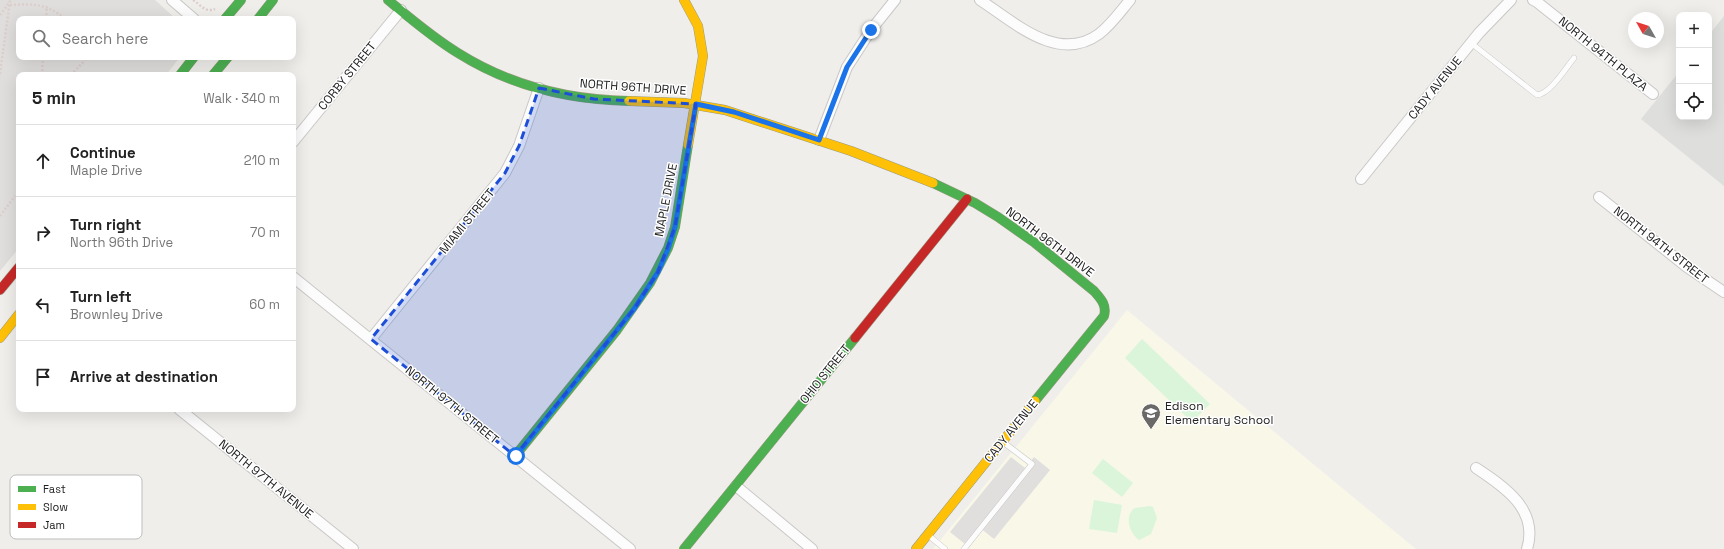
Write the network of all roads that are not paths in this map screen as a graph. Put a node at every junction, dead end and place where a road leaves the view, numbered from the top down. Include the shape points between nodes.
1 (172, 0) edge
2 (241, 0) edge
3 (273, 0) edge
4 (388, 0) edge
5 (684, 0) edge
6 (895, 0) edge
7 (980, 0) edge
8 (1130, 0) edge
9 (1511, 0) edge
10 (1533, 0) edge
11 (184, 4) edge
12 (401, 10) junction
13 (192, 16) edge
14 (228, 16) edge
15 (260, 16) edge
16 (1471, 43) junction
17 (1574, 58) dead end
18 (192, 60) edge
19 (226, 60) edge
20 (182, 72) edge
21 (216, 72) edge
22 (539, 88) junction
23 (1653, 94) dead end
24 (696, 104) junction
25 (296, 138) edge
26 (819, 140) junction
27 (1361, 179) dead end
28 (1599, 197) dead end
29 (967, 200) junction
30 (16, 270) edge
31 (296, 279) edge
32 (0, 289) edge
33 (1724, 292) edge
34 (1105, 312) joint
35 (16, 318) edge
36 (0, 338) edge
37 (371, 340) junction
38 (183, 412) edge
39 (1003, 441) junction
40 (516, 456) junction
41 (1476, 468) dead end
42 (736, 486) junction
43 (927, 534) junction
44 (353, 549) edge
45 (630, 549) edge
46 (684, 549) edge
47 (812, 549) edge
48 (916, 549) edge
49 (945, 549) edge
50 (964, 549) edge
51 (1527, 549) edge

1 - 11 street
2 - 14 street
3 - 15 street
4 - 12 street, NORTH 96TH DRIVE
5 - 24 street, MAPLE DRIVE via 696,20 702,39 703,65
6 - 26 street via 853,55
7 - 8 street via 1037,38 1068,45 1084,43 1105,29
9 - 16 street, CADY AVENUE
10 - 23 street, NORTH 94TH PLAZA
11 - 13 street
12 - 22 street, NORTH 96TH DRIVE via 469,60 508,78
12 - 25 street, CORBY STREET
16 - 17 lane via 1537,95 1542,95 1550,88
16 - 27 street, CADY AVENUE
18 - 20 street
19 - 21 street
22 - 24 street, NORTH 96TH DRIVE via 594,99 680,101
22 - 37 street, MIAMI STREET via 519,146 505,173
24 - 26 street, NORTH 96TH DRIVE via 734,112
24 - 40 street, MAPLE DRIVE via 675,227 658,272 634,309
26 - 29 street, NORTH 96TH DRIVE via 928,180
28 - 33 street, NORTH 94TH STREET via 1686,267
29 - 34 street, NORTH 96TH DRIVE via 1018,230 1094,291 1106,307
29 - 42 street, OHIO STREET
30 - 32 street
31 - 37 street, NORTH 97TH STREET
34 - 39 street, CADY AVENUE
35 - 36 street
37 - 40 street, NORTH 97TH STREET
38 - 44 street, NORTH 97TH AVENUE
39 - 43 street, CADY AVENUE
39 - 50 lane via 1032,464
40 - 45 street, NORTH 97TH STREET
41 - 51 street via 1495,480 1524,510 1530,529
42 - 46 street, OHIO STREET
42 - 47 street
43 - 48 street, CADY AVENUE
43 - 49 lane

